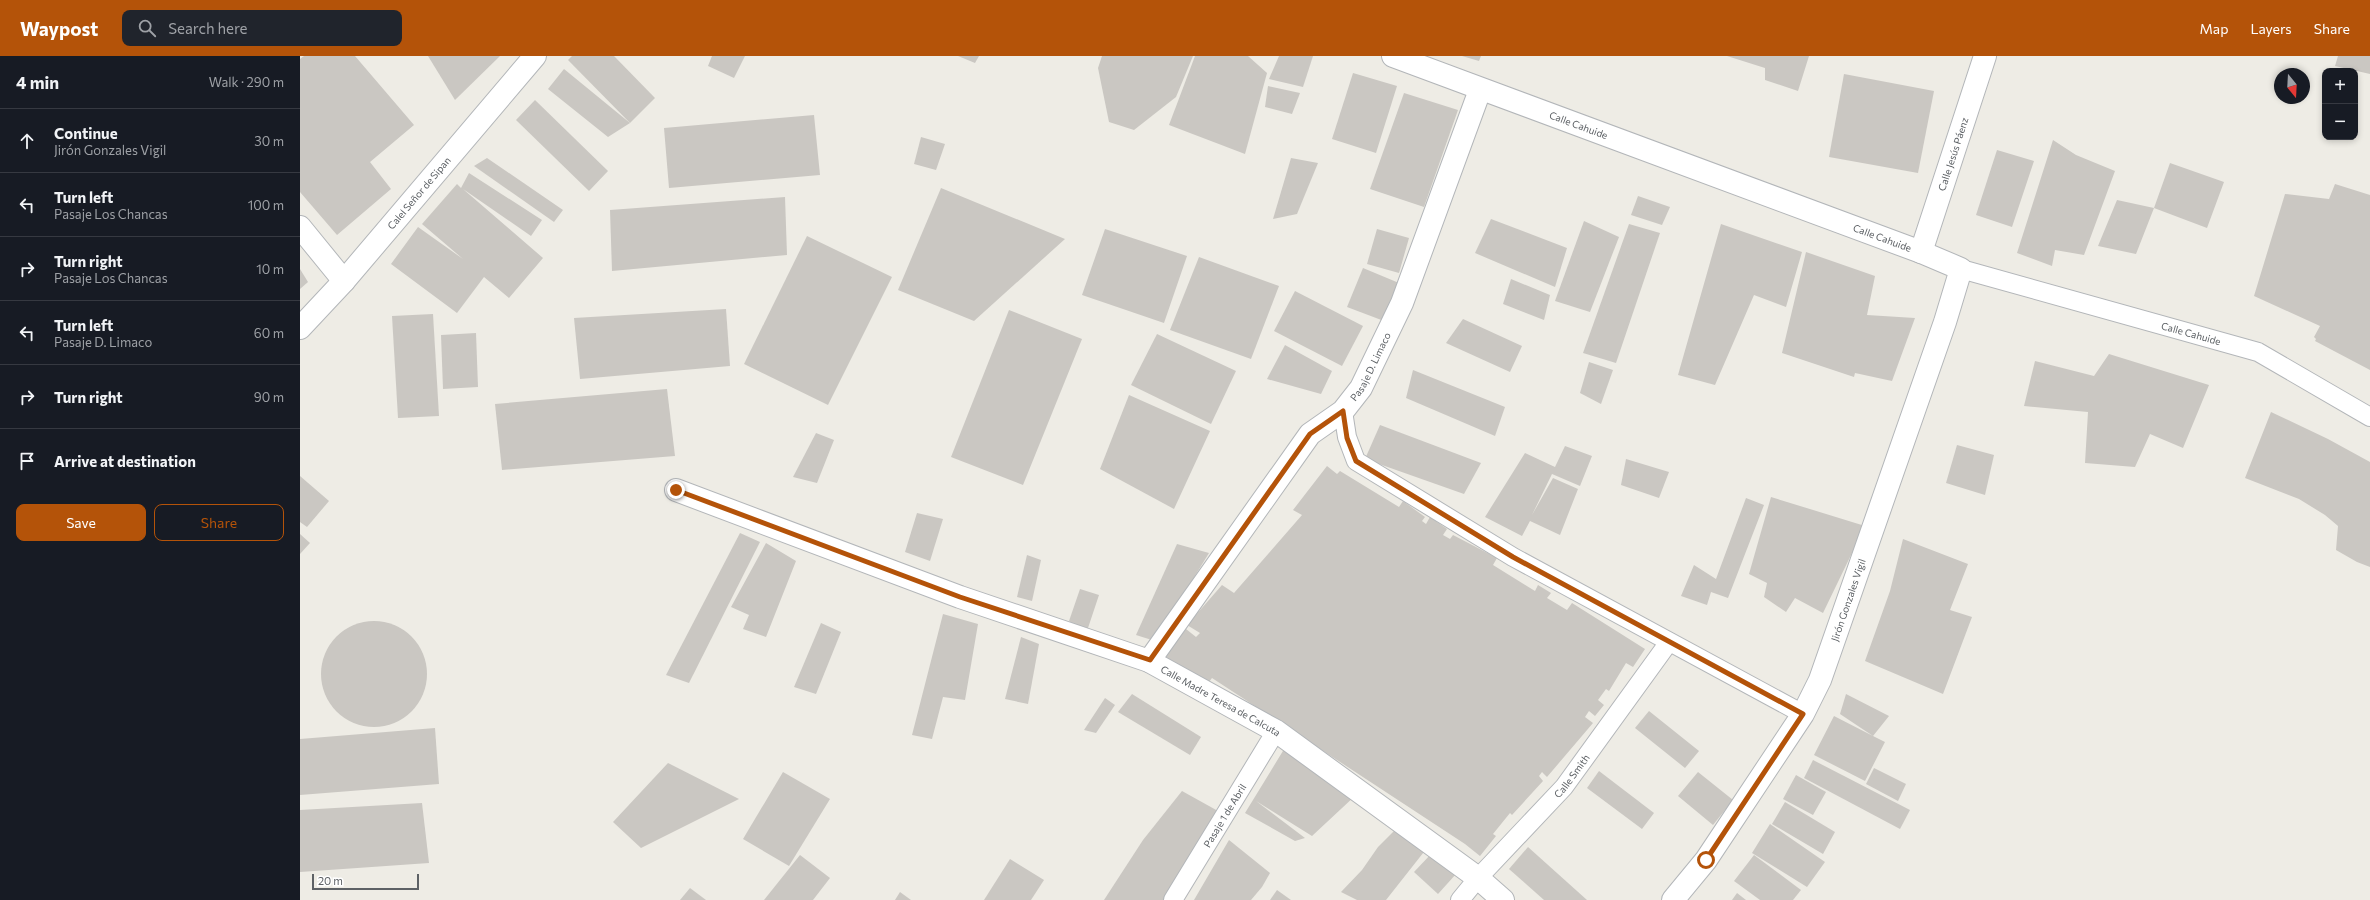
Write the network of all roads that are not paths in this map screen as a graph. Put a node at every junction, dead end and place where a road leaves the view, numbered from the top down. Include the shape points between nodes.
1 (535, 56) edge
2 (1393, 56) edge
3 (1985, 56) edge
4 (1480, 90) junction
5 (300, 227) edge
6 (1922, 252) junction
7 (1961, 269) junction
8 (344, 281) junction
9 (300, 328) edge
10 (1343, 411) junction
11 (2370, 417) edge
12 (676, 490) dead end
13 (1669, 642) junction
14 (1150, 660) junction
15 (1803, 714) junction
16 (1276, 731) junction
17 (1478, 878) junction
18 (1173, 900) edge
19 (1460, 900) edge
20 (1503, 900) edge
21 (1673, 900) edge

1 - 8 street, Calel Señor de Sipan
2 - 4 street, Calle Cahuide
3 - 6 street, Calle Jesús Páenz
4 - 6 street, Calle Cahuide
4 - 10 street, Pasaje D. Limaco via 1402,303 1361,388
5 - 8 street
6 - 7 street, Calle Cahuide
7 - 11 lane, Calle Cahuide via 2258,352
7 - 15 street, Jirón Gonzales Vigil via 1945,322 1820,680
8 - 9 street, Calel Señor de Sipan
10 - 13 lane via 1347,438 1356,461 1513,557
10 - 14 street, Pasaje D. Limaco via 1310,434
12 - 14 street, Calle Madre Teresa de Calcuta via 960,597
13 - 15 lane
13 - 17 lane, Calle Smith via 1564,786
14 - 16 street, Calle Madre Teresa de Calcuta
15 - 21 street, Jirón Gonzales Vigil via 1706,860
16 - 17 street, Calle Madre Teresa de Calcuta
16 - 18 lane, Pasaje 1 de Abril
17 - 19 lane, Calle Smith
17 - 20 street, Calle Madre Teresa de Calcuta

